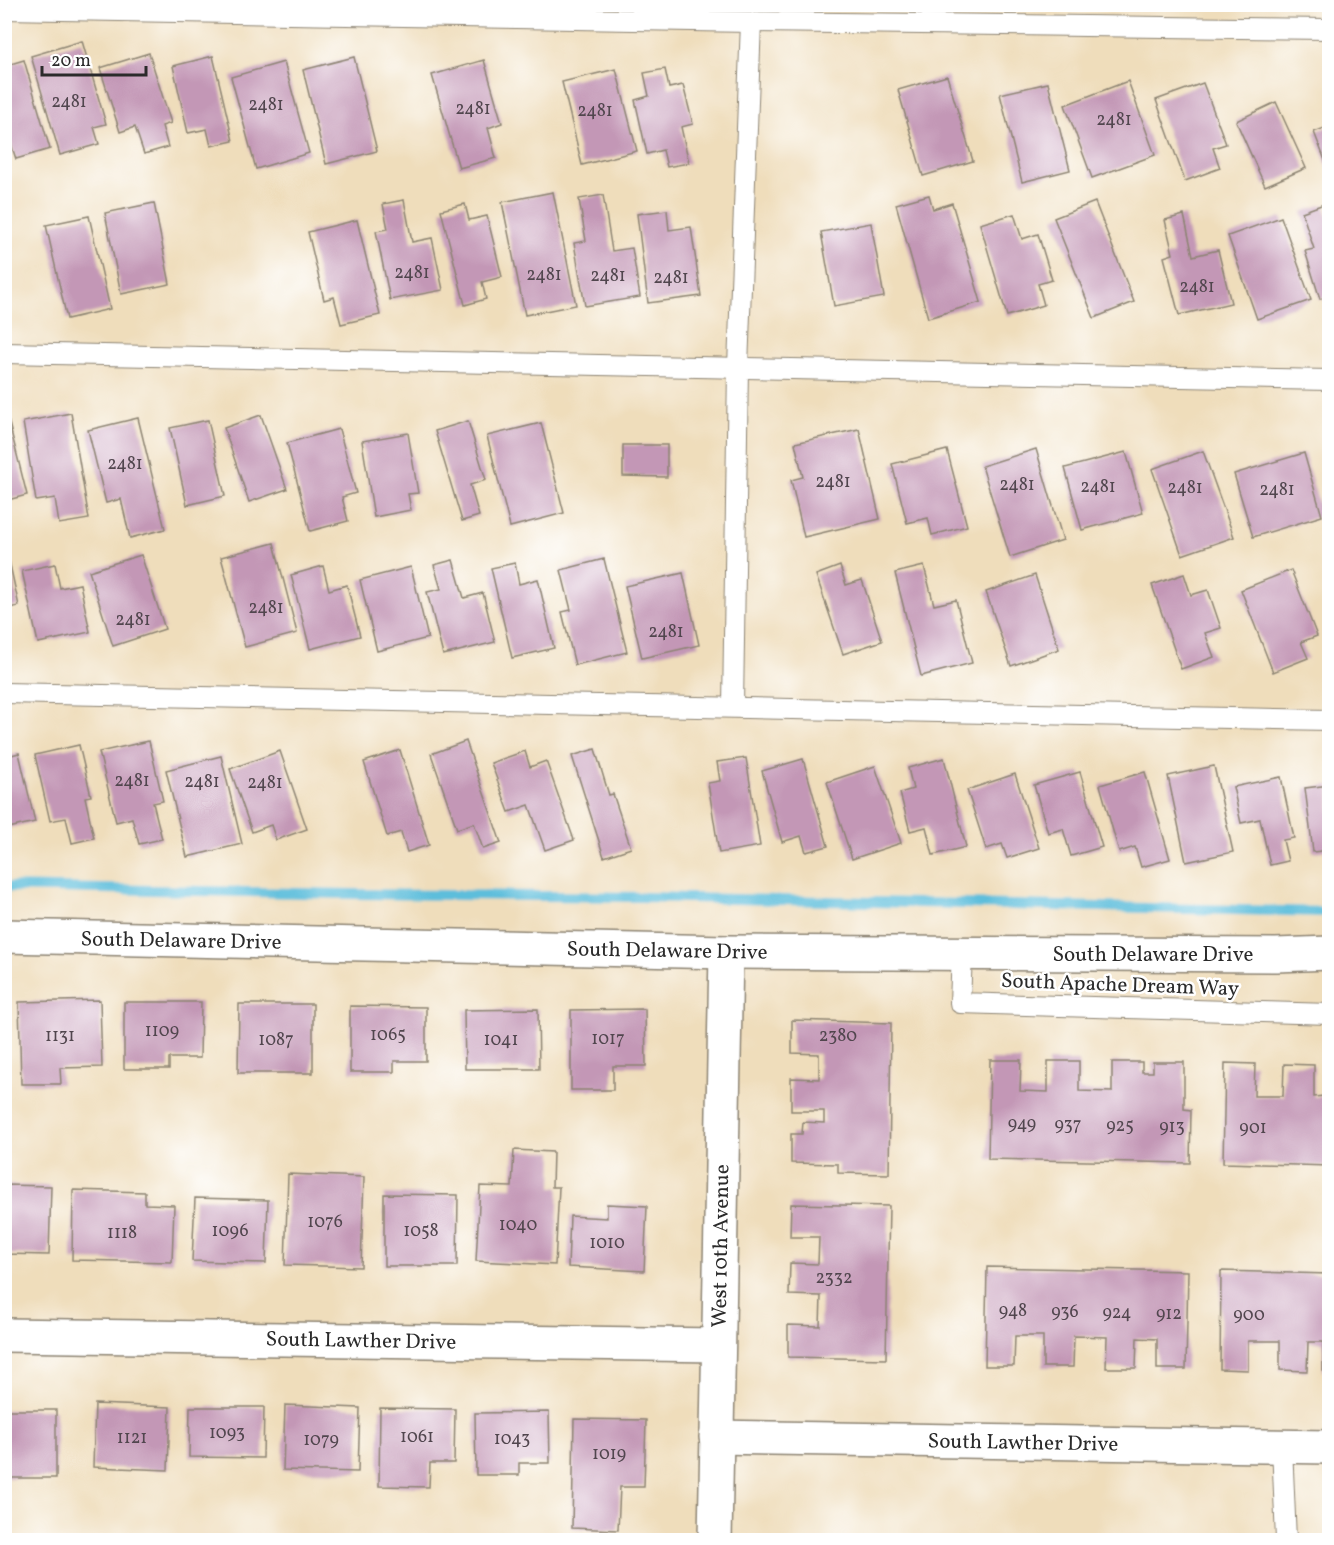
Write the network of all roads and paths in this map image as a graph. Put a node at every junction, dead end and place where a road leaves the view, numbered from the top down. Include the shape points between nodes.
1 (4, 9) edge
2 (751, 22) junction
3 (1329, 29) edge
4 (4, 353) edge
5 (738, 367) junction
6 (1329, 380) edge
7 (4, 693) edge
8 (733, 707) junction
9 (1329, 720) edge
10 (4, 936) edge
11 (726, 952) junction
12 (962, 953) junction
13 (1329, 953) edge
14 (1329, 1014) edge
15 (4, 1335) edge
16 (718, 1345) junction
17 (717, 1437) junction
18 (1282, 1446) junction
19 (1329, 1447) edge
20 (715, 1540) edge
21 (1286, 1540) edge

1 - 2 lane
2 - 3 lane
2 - 5 lane
4 - 5 lane
5 - 6 lane
5 - 8 lane
7 - 8 lane
8 - 9 lane
10 - 11 street, South Delaware Drive
11 - 12 street, South Delaware Drive
11 - 16 street, West 10th Avenue
12 - 13 street, South Delaware Drive
12 - 14 lane, South Apache Dream Way via 960,1003
15 - 16 street, South Lawther Drive
16 - 17 street, West 10th Avenue
17 - 18 street, South Lawther Drive
17 - 20 street, West 10th Avenue
18 - 19 street, South Lawther Drive
18 - 21 lane

